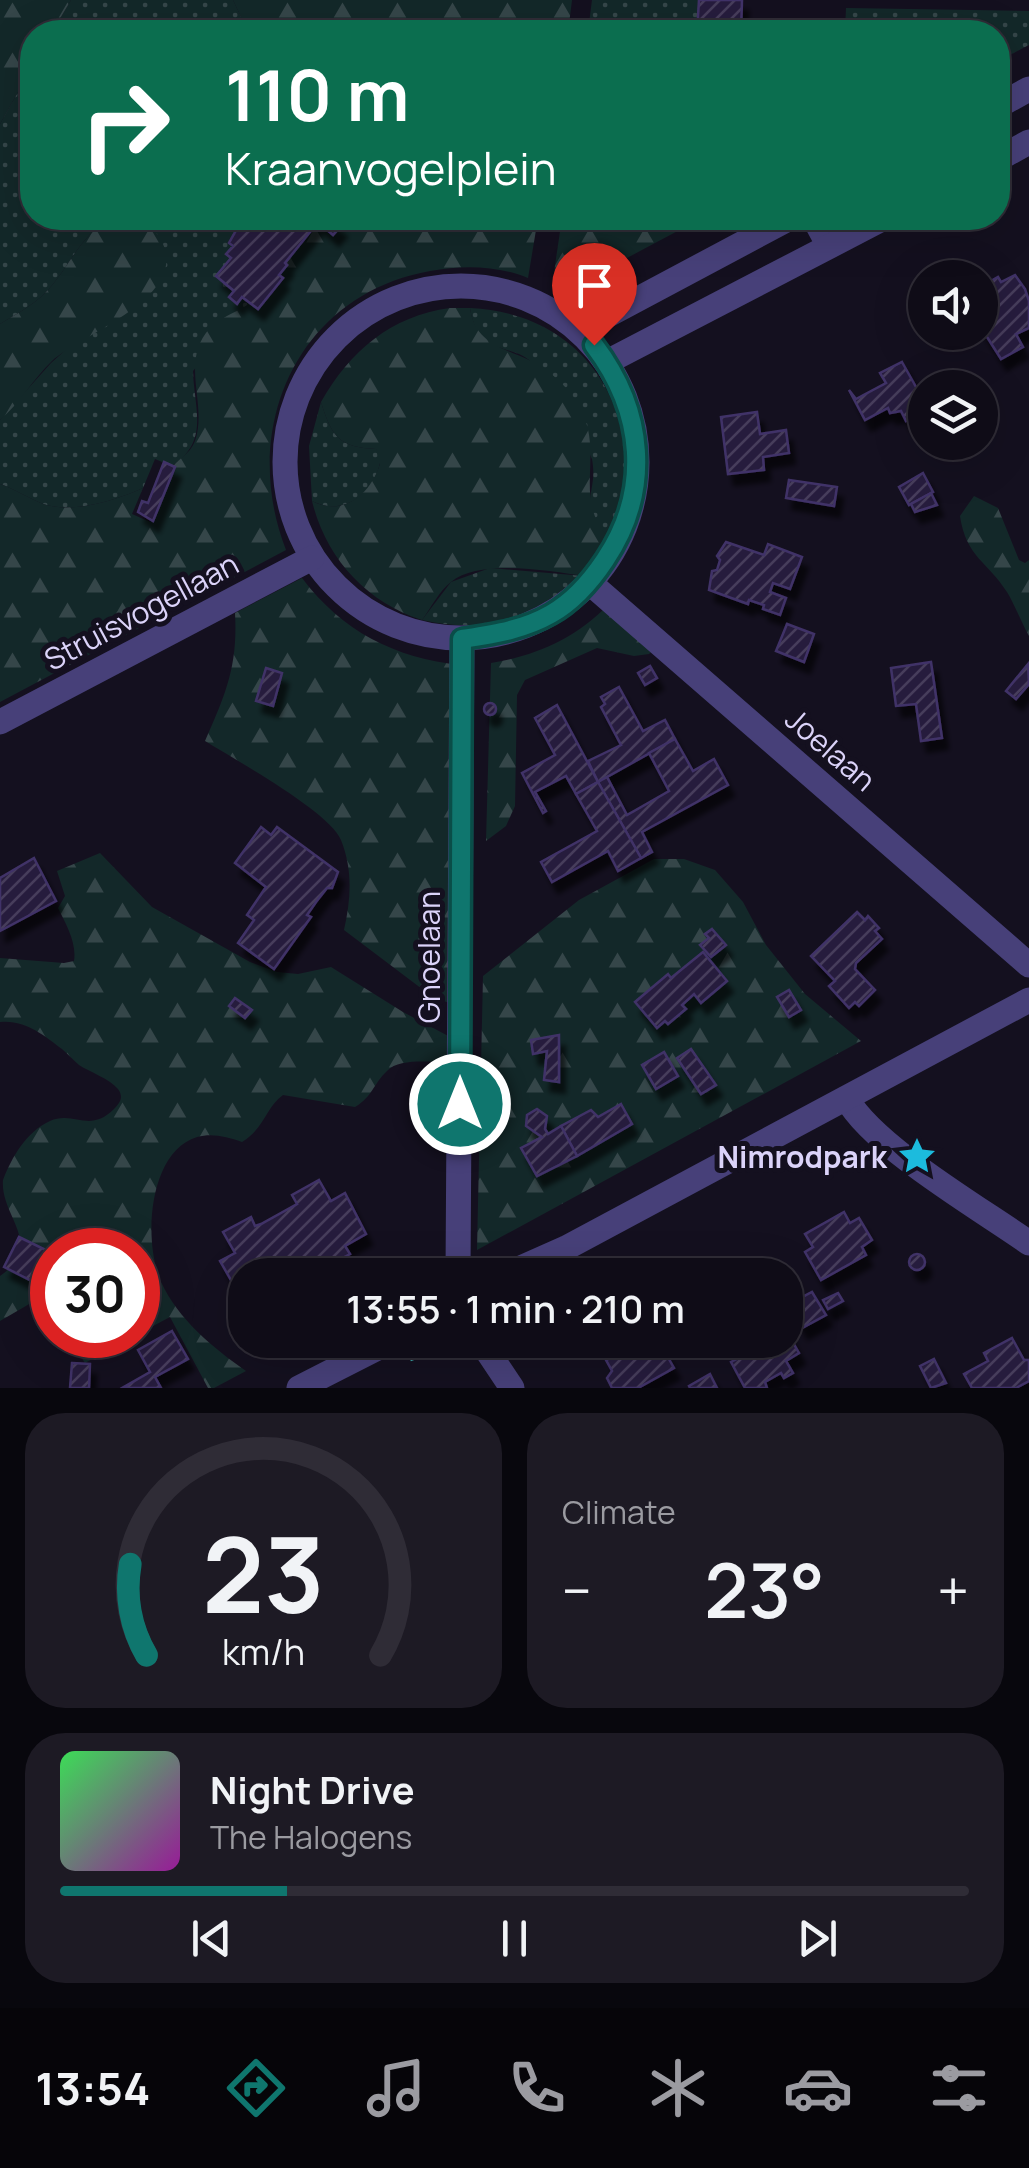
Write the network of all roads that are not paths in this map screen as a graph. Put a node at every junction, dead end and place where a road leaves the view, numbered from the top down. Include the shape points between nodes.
1 (768, 230) edge
2 (820, 230) edge
3 (860, 230) edge
4 (829, 246) junction
5 (580, 330) junction
6 (607, 362) junction
7 (312, 558) junction
8 (590, 583) junction
9 (462, 639) junction
10 (0, 722) edge
11 (1029, 965) edge
12 (1029, 1000) edge
13 (848, 1099) junction
14 (1029, 1242) edge
15 (566, 1248) junction
16 (458, 1258) edge
17 (544, 1258) edge
18 (553, 1258) edge
19 (362, 1358) edge
20 (492, 1358) edge
21 (299, 1388) edge
22 (512, 1388) edge

1 - 5 street
2 - 4 street
3 - 4 street
4 - 6 street
5 - 6 street
5 - 7 street via 526,296 478,285 412,292 381,303 341,331 309,370 290,415 283,464 291,513
6 - 8 street via 632,416 638,475 623,534
7 - 9 street via 340,592 376,618 418,634
7 - 10 street, Struisvogellaan
8 - 9 street via 552,613 509,632
8 - 11 street, Joelaan
9 - 16 street, Gnoelaan
12 - 13 street
13 - 14 street via 884,1141
13 - 15 street
15 - 17 street
15 - 18 street
19 - 21 street
20 - 22 street

